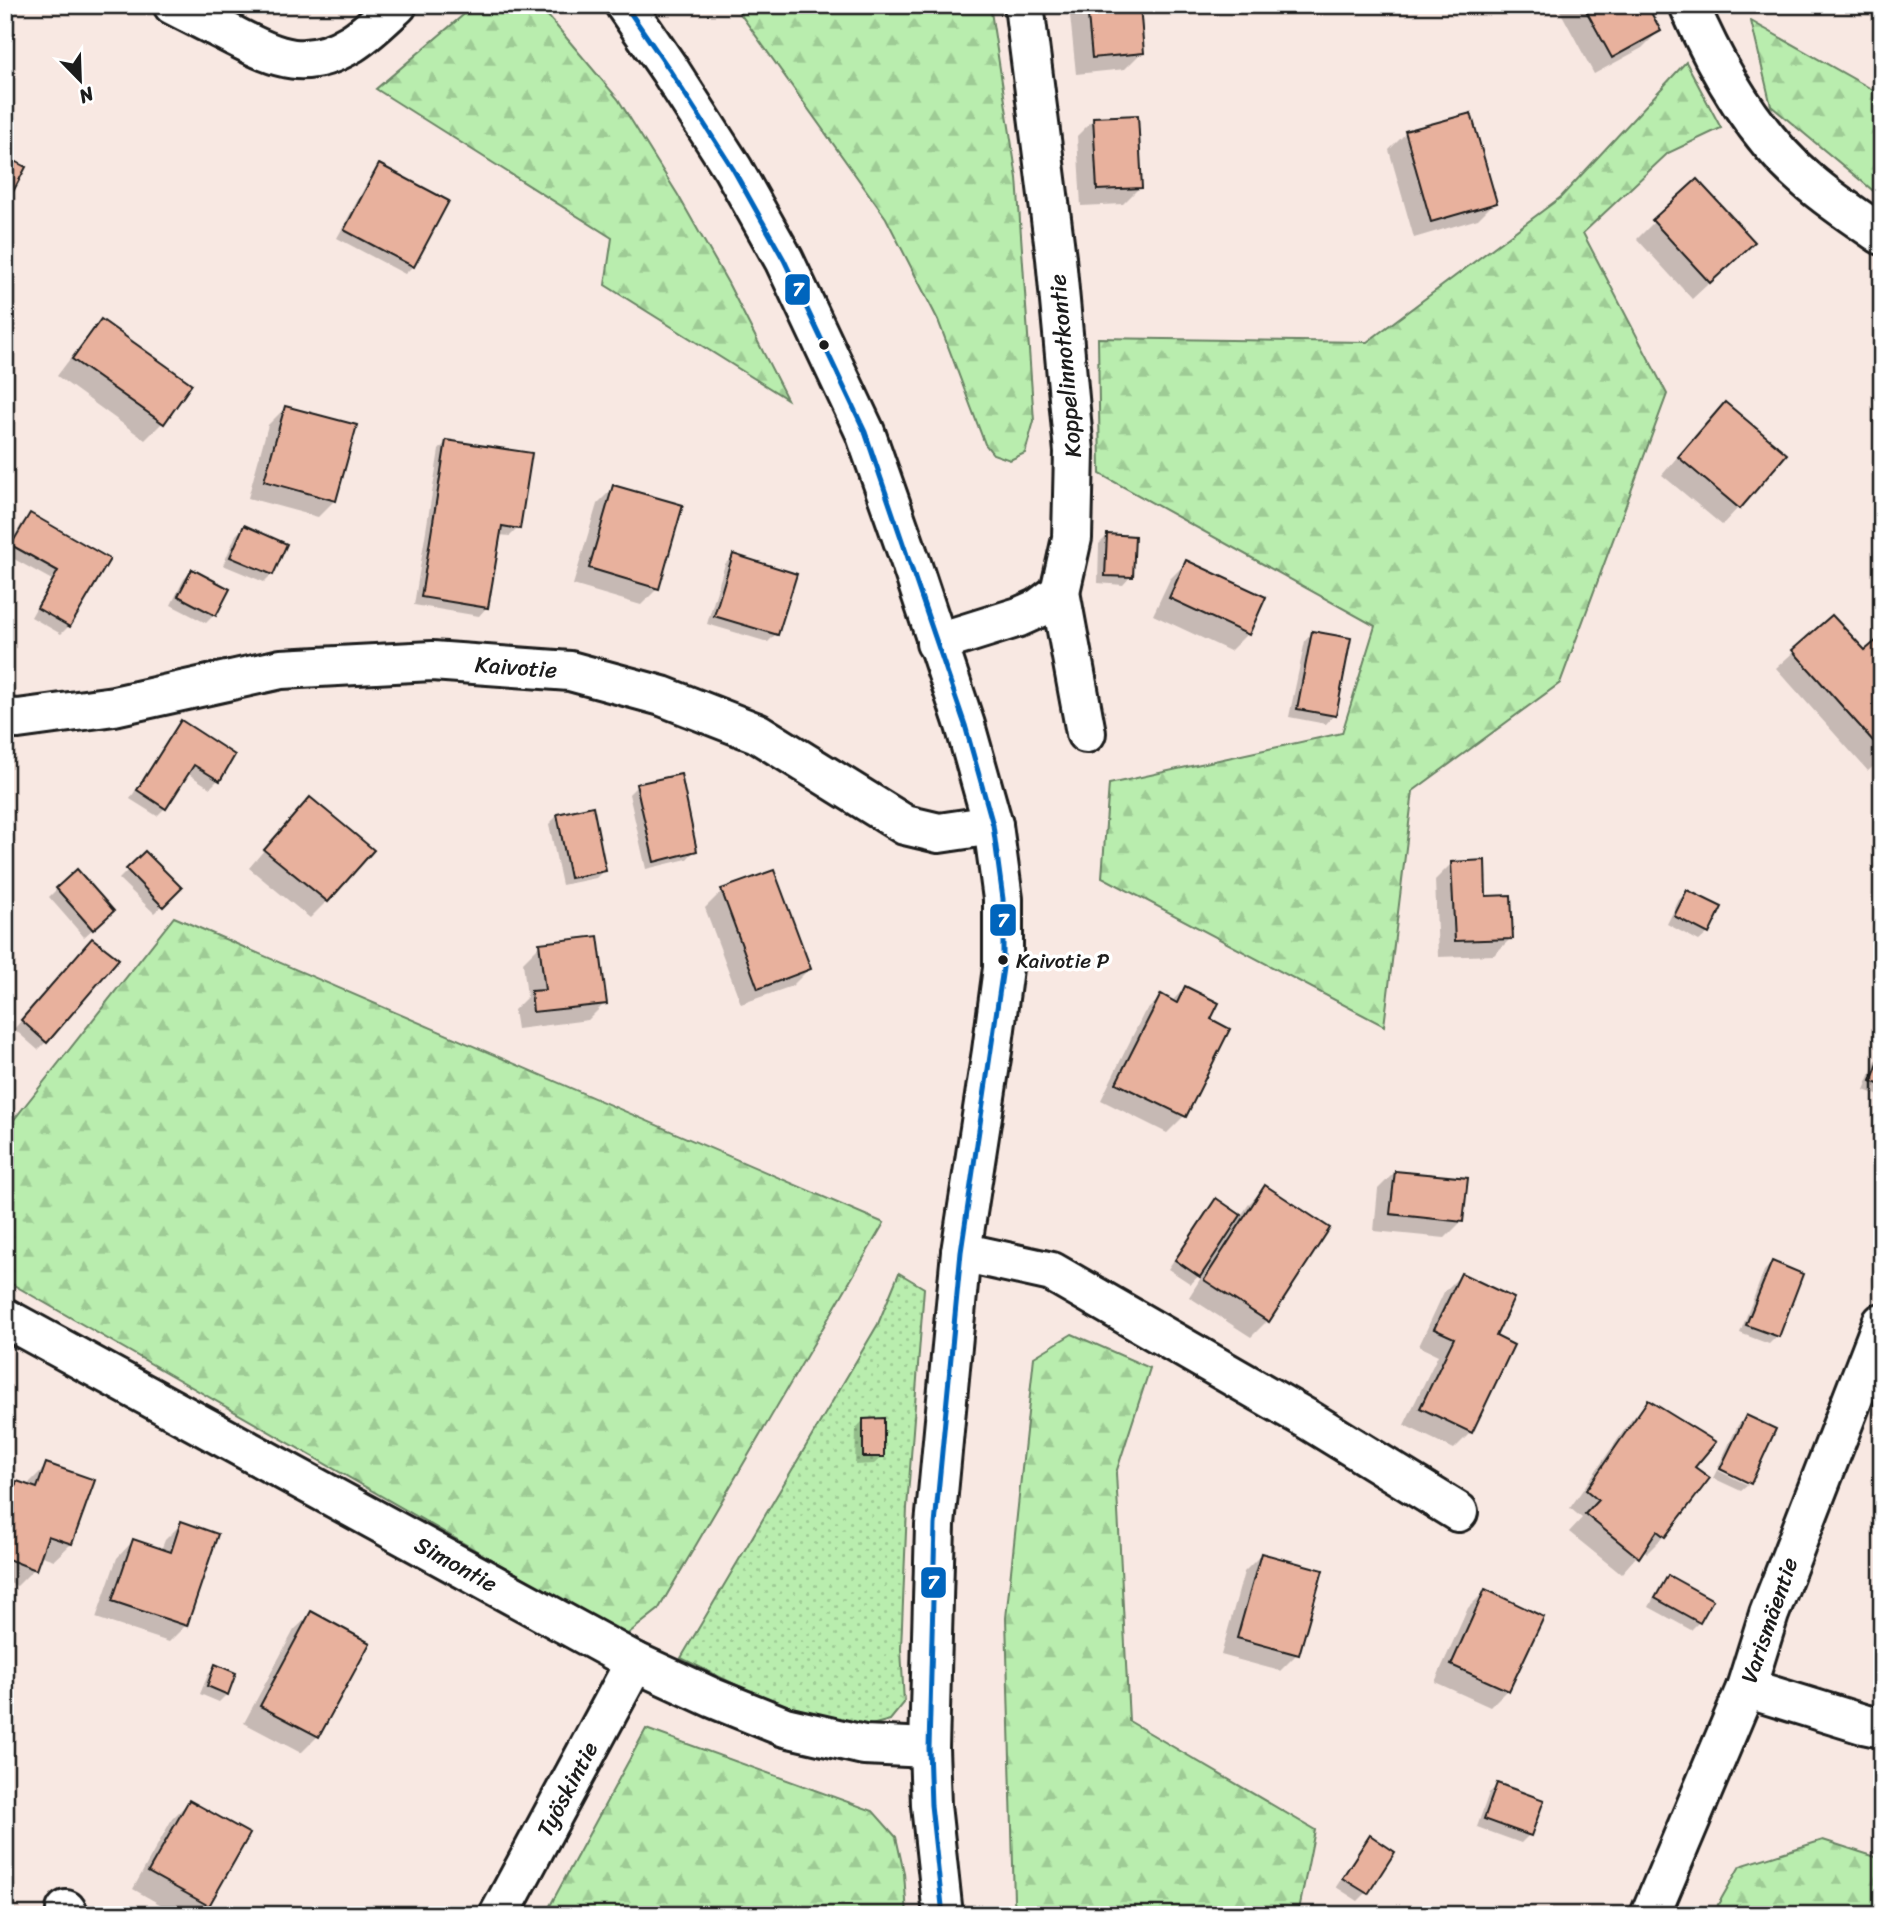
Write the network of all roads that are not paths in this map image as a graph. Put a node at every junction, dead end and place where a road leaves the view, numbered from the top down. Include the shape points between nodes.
1 (173, 5) edge
2 (397, 5) edge
3 (625, 5) edge
4 (1024, 5) edge
5 (1689, 5) edge
6 (1882, 235) edge
7 (1060, 592) junction
8 (936, 643) junction
9 (5, 718) edge
10 (1086, 733) dead end
11 (993, 825) junction
12 (961, 1252) junction
13 (5, 1318) edge
14 (1882, 1323) edge
15 (1458, 1512) dead end
16 (635, 1662) junction
17 (1746, 1688) junction
18 (1882, 1728) edge
19 (929, 1748) junction
20 (499, 1915) edge
21 (943, 1915) edge
22 (1650, 1915) edge

1 - 2 street via 267,52 308,60 354,42
3 - 8 street via 733,169 790,272 865,432
4 - 7 street, Koppelinnotkontie via 1056,258 1074,452 1072,538
5 - 6 street via 1726,81 1776,149 1807,180
7 - 8 street via 1019,617
7 - 10 street
8 - 11 street
9 - 11 street, Kaivotie via 114,706 281,669 432,661 570,671 662,696 757,733 905,825 939,833
11 - 12 street via 1003,899 1003,968
12 - 15 street via 1052,1272
12 - 19 street via 935,1525
13 - 16 street, Simontie
14 - 17 street, Varismäentie via 1769,1614
16 - 19 street, Simontie via 785,1727 864,1745
16 - 20 street, Työskintie
17 - 18 street
17 - 22 street, Varismäentie
19 - 21 street

